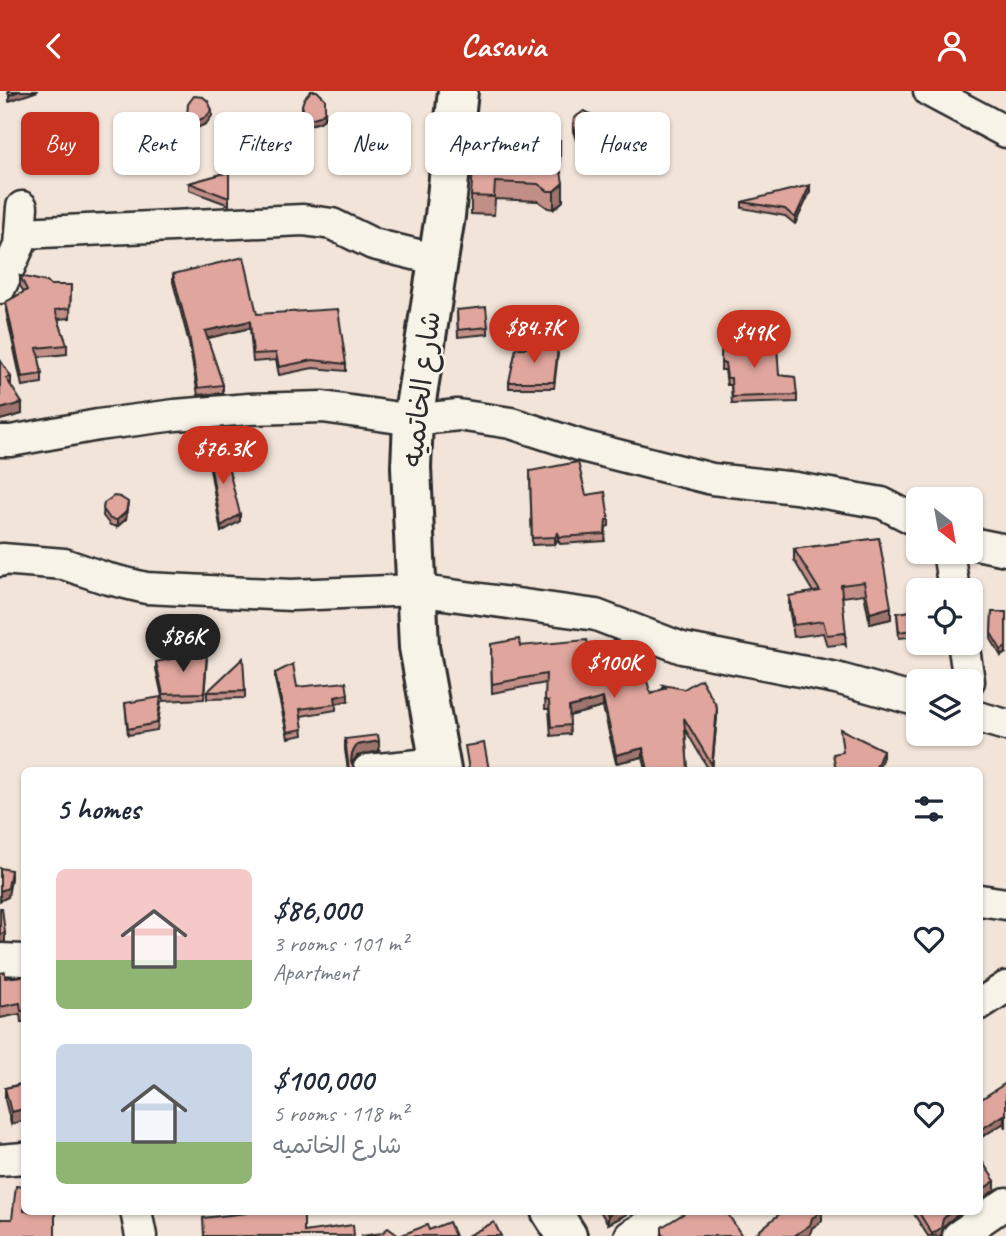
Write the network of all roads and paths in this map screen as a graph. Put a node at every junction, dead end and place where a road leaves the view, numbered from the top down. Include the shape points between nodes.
1 (458, 91) edge
2 (929, 91) edge
3 (1006, 132) edge
4 (438, 260) junction
5 (0, 288) edge
6 (413, 420) junction
7 (0, 441) edge
8 (906, 515) edge
9 (984, 546) edge
10 (1006, 550) edge
11 (0, 561) edge
12 (415, 590) junction
13 (906, 697) edge
14 (983, 714) edge
15 (1006, 725) edge
16 (440, 767) edge
17 (983, 900) edge
18 (1006, 904) edge
19 (0, 959) edge
20 (21, 960) edge
21 (1006, 986) edge
22 (983, 1002) edge
23 (21, 1158) edge
24 (0, 1160) edge
25 (1006, 1203) edge
26 (137, 1215) edge
27 (554, 1215) edge
28 (665, 1215) edge
29 (141, 1236) edge
30 (568, 1236) edge
31 (630, 1236) edge
32 (958, 1236) edge

1 - 4 street, شارع الخاتميه
2 - 3 street
4 - 5 street via 373,244 332,224 303,220 21,220 13,262
4 - 6 street, شارع الخاتميه
6 - 7 street via 323,407 249,409
6 - 8 street via 458,415 512,423 712,479 882,503
6 - 12 street, شارع الخاتميه
9 - 10 street
11 - 12 street via 27,559 64,565 146,588 292,595
12 - 13 street via 596,615 682,648 835,678
12 - 16 street, شارع الخاتميه via 419,647
14 - 15 street
17 - 18 street
19 - 20 street
21 - 22 street
23 - 24 street
25 - 32 street
26 - 29 street
27 - 30 street
28 - 31 street

